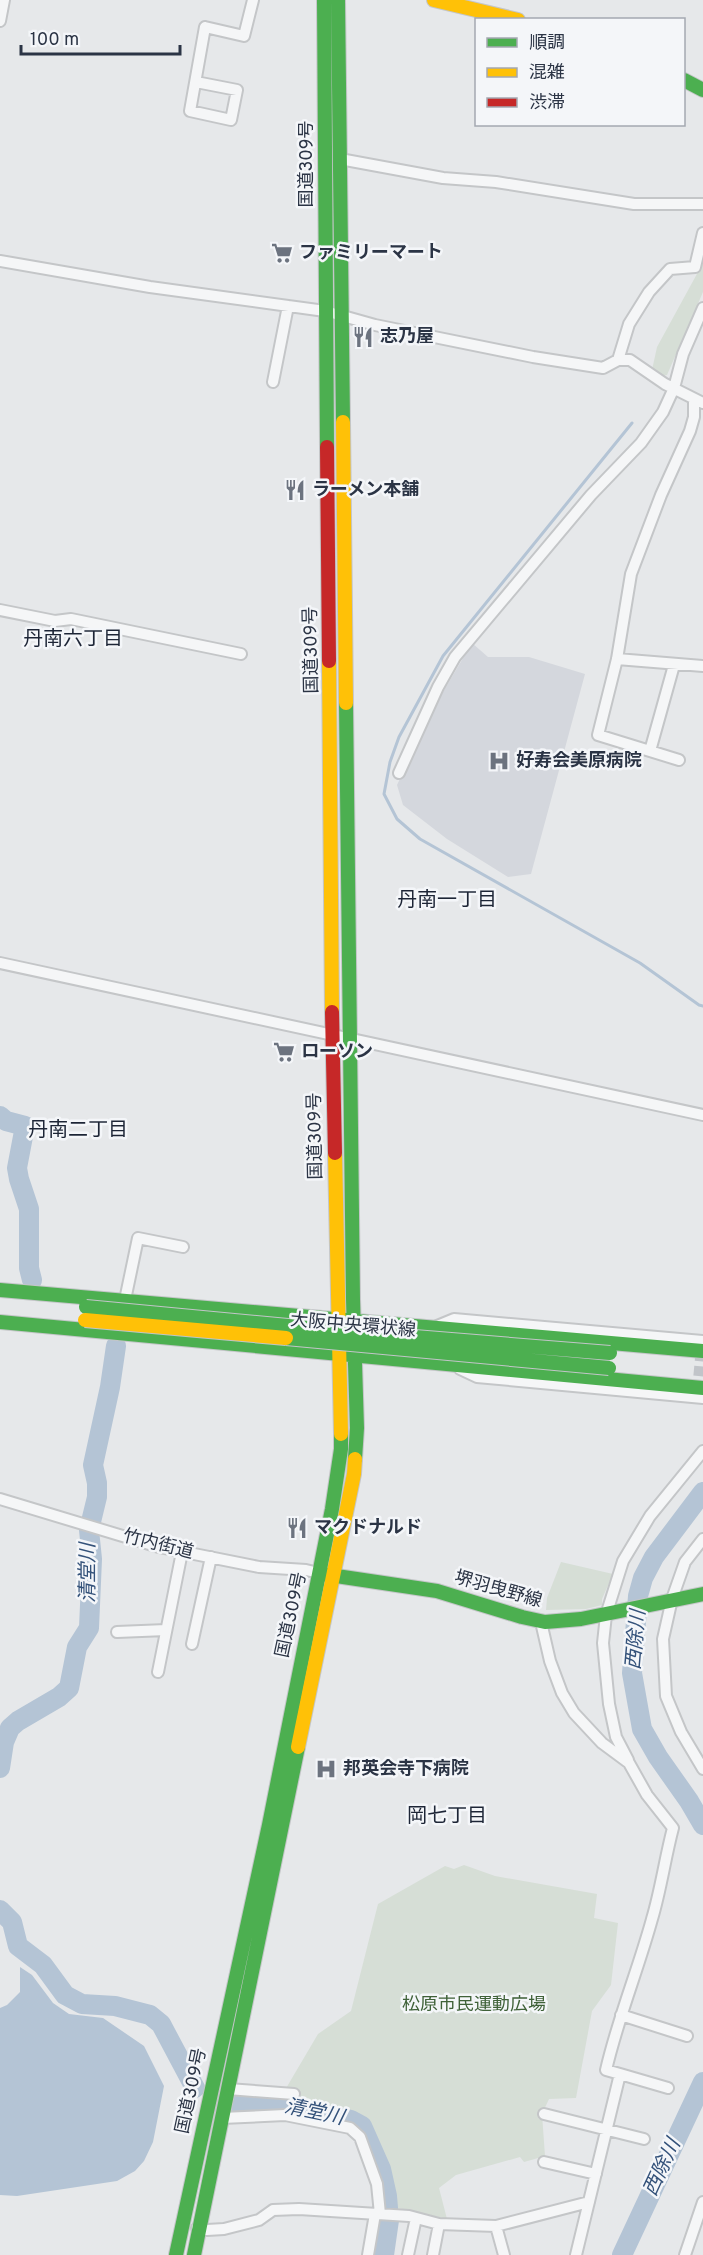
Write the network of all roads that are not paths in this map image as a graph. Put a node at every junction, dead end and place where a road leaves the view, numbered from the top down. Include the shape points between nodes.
1 (4, 0) edge
2 (253, 0) edge
3 (324, 0) edge
4 (338, 0) edge
5 (434, 0) edge
6 (510, 18) edge
7 (0, 21) edge
8 (685, 81) edge
9 (196, 82) junction
10 (703, 90) edge
11 (340, 159) junction
12 (703, 204) edge
13 (703, 233) edge
14 (0, 261) edge
15 (288, 306) junction
16 (703, 308) edge
17 (325, 311) junction
18 (341, 316) junction
19 (618, 360) junction
20 (273, 382) dead end
21 (674, 388) junction
22 (699, 401) edge
23 (0, 610) edge
24 (241, 654) dead end
25 (617, 658) junction
26 (675, 665) junction
27 (703, 666) edge
28 (650, 751) junction
29 (679, 760) dead end
30 (399, 773) dead end
31 (0, 963) edge
32 (332, 1035) junction
33 (351, 1039) junction
34 (703, 1115) edge
35 (183, 1247) dead end
36 (0, 1290) edge
37 (0, 1300) edge
38 (125, 1300) junction
39 (0, 1313) edge
40 (85, 1314) junction
41 (338, 1318) junction
42 (353, 1320) junction
43 (0, 1322) edge
44 (431, 1328) junction
45 (703, 1341) edge
46 (703, 1351) edge
47 (339, 1355) junction
48 (354, 1356) junction
49 (703, 1362) edge
50 (448, 1364) junction
51 (703, 1377) edge
52 (703, 1388) edge
53 (703, 1398) edge
54 (703, 1451) edge
55 (0, 1499) edge
56 (703, 1539) edge
57 (182, 1552) junction
58 (211, 1557) junction
59 (319, 1573) junction
60 (334, 1577) junction
61 (703, 1594) edge
62 (669, 1599) junction
63 (610, 1614) junction
64 (541, 1622) junction
65 (166, 1629) junction
66 (117, 1632) dead end
67 (192, 1644) dead end
68 (158, 1672) dead end
69 (629, 1763) junction
70 (703, 1769) edge
71 (621, 2015) junction
72 (687, 2036) dead end
73 (620, 2074) junction
74 (668, 2088) dead end
75 (228, 2090) junction
76 (294, 2094) dead end
77 (544, 2114) dead end
78 (222, 2118) junction
79 (607, 2130) junction
80 (644, 2139) dead end
81 (544, 2162) dead end
82 (596, 2174) junction
83 (589, 2202) junction
84 (703, 2202) edge
85 (378, 2214) junction
86 (412, 2217) junction
87 (439, 2224) junction
88 (182, 2225) junction
89 (496, 2226) junction
90 (199, 2229) junction
91 (176, 2255) edge
92 (194, 2255) edge
93 (368, 2255) edge
94 (408, 2255) edge
95 (433, 2255) edge
96 (504, 2255) edge
97 (576, 2255) edge
98 (684, 2255) edge

1 - 7 street
2 - 9 street via 244,36 206,27
3 - 17 main road, 国道309号
4 - 11 main road, 国道309号
5 - 6 main road
8 - 10 main road
9 - 9 street via 190,111 231,120 237,90
11 - 12 street via 443,178 496,182 634,204
11 - 18 main road, 国道309号
13 - 19 street via 695,267 670,269 649,292 629,324
14 - 15 street
15 - 17 street
15 - 20 street
16 - 21 street via 683,354
17 - 18 street
17 - 32 main road, 国道309号
18 - 19 street via 533,357 603,368
18 - 33 main road, 国道309号
19 - 21 street via 630,360
21 - 22 street
21 - 30 street via 641,443 591,495 455,657
22 - 25 street via 631,574
23 - 24 street via 55,621 71,619
25 - 26 street
25 - 28 street via 598,735
26 - 27 street
26 - 28 street
28 - 29 street
31 - 32 street
32 - 33 street
32 - 41 main road, 国道309号
33 - 34 street
33 - 42 main road, 国道309号
35 - 38 street via 138,1238
36 - 38 main road
37 - 40 main road, 大阪中央環状線
38 - 41 main road
39 - 40 main road, 大阪中央環状線
40 - 49 main road, 大阪中央環状線, bridge
40 - 51 main road, 大阪中央環状線, bridge
41 - 42 main road
41 - 47 main road, 国道309号
42 - 44 main road
42 - 48 main road, 国道309号
43 - 47 main road
44 - 45 street via 454,1319
44 - 46 main road
47 - 48 main road
47 - 59 main road, 国道309号 via 341,1449
48 - 50 main road
48 - 60 main road, 国道309号 via 354,1474
50 - 52 main road
50 - 53 street via 477,1377
54 - 63 street via 650,1516 623,1562
55 - 57 street, 竹内街道
56 - 62 street via 686,1562
57 - 58 street, 竹内街道
57 - 65 street
58 - 59 street, 竹内街道
58 - 67 street
59 - 60 main road, 堺羽曳野線
59 - 88 main road, 国道309号
60 - 64 main road, 堺羽曳野線 via 415,1586
60 - 75 main road, 国道309号
61 - 62 main road, 堺羽曳野線
62 - 63 main road, 堺羽曳野線
62 - 70 street via 663,1639 666,1696
63 - 64 main road, 堺羽曳野線
63 - 69 street via 603,1643 609,1704 616,1737
64 - 69 street via 550,1661 574,1713 602,1743
65 - 66 street
65 - 68 street
69 - 71 street via 647,1795 673,1828 653,1918
71 - 72 street
71 - 73 street via 606,2070
73 - 74 street
73 - 79 street
75 - 76 street
75 - 78 main road, 国道309号
77 - 79 street
78 - 85 street via 285,2115 350,2128 360,2137 377,2184
78 - 90 main road, 国道309号
79 - 80 street
79 - 82 street
81 - 82 street
82 - 83 street
83 - 89 street
83 - 97 street
84 - 98 street
85 - 86 street
85 - 90 street via 273,2210 259,2220 238,2226
85 - 93 street
86 - 87 street
86 - 94 street
87 - 89 street
87 - 95 street
88 - 90 street
88 - 91 main road, 国道309号
89 - 96 street
90 - 92 main road, 国道309号

